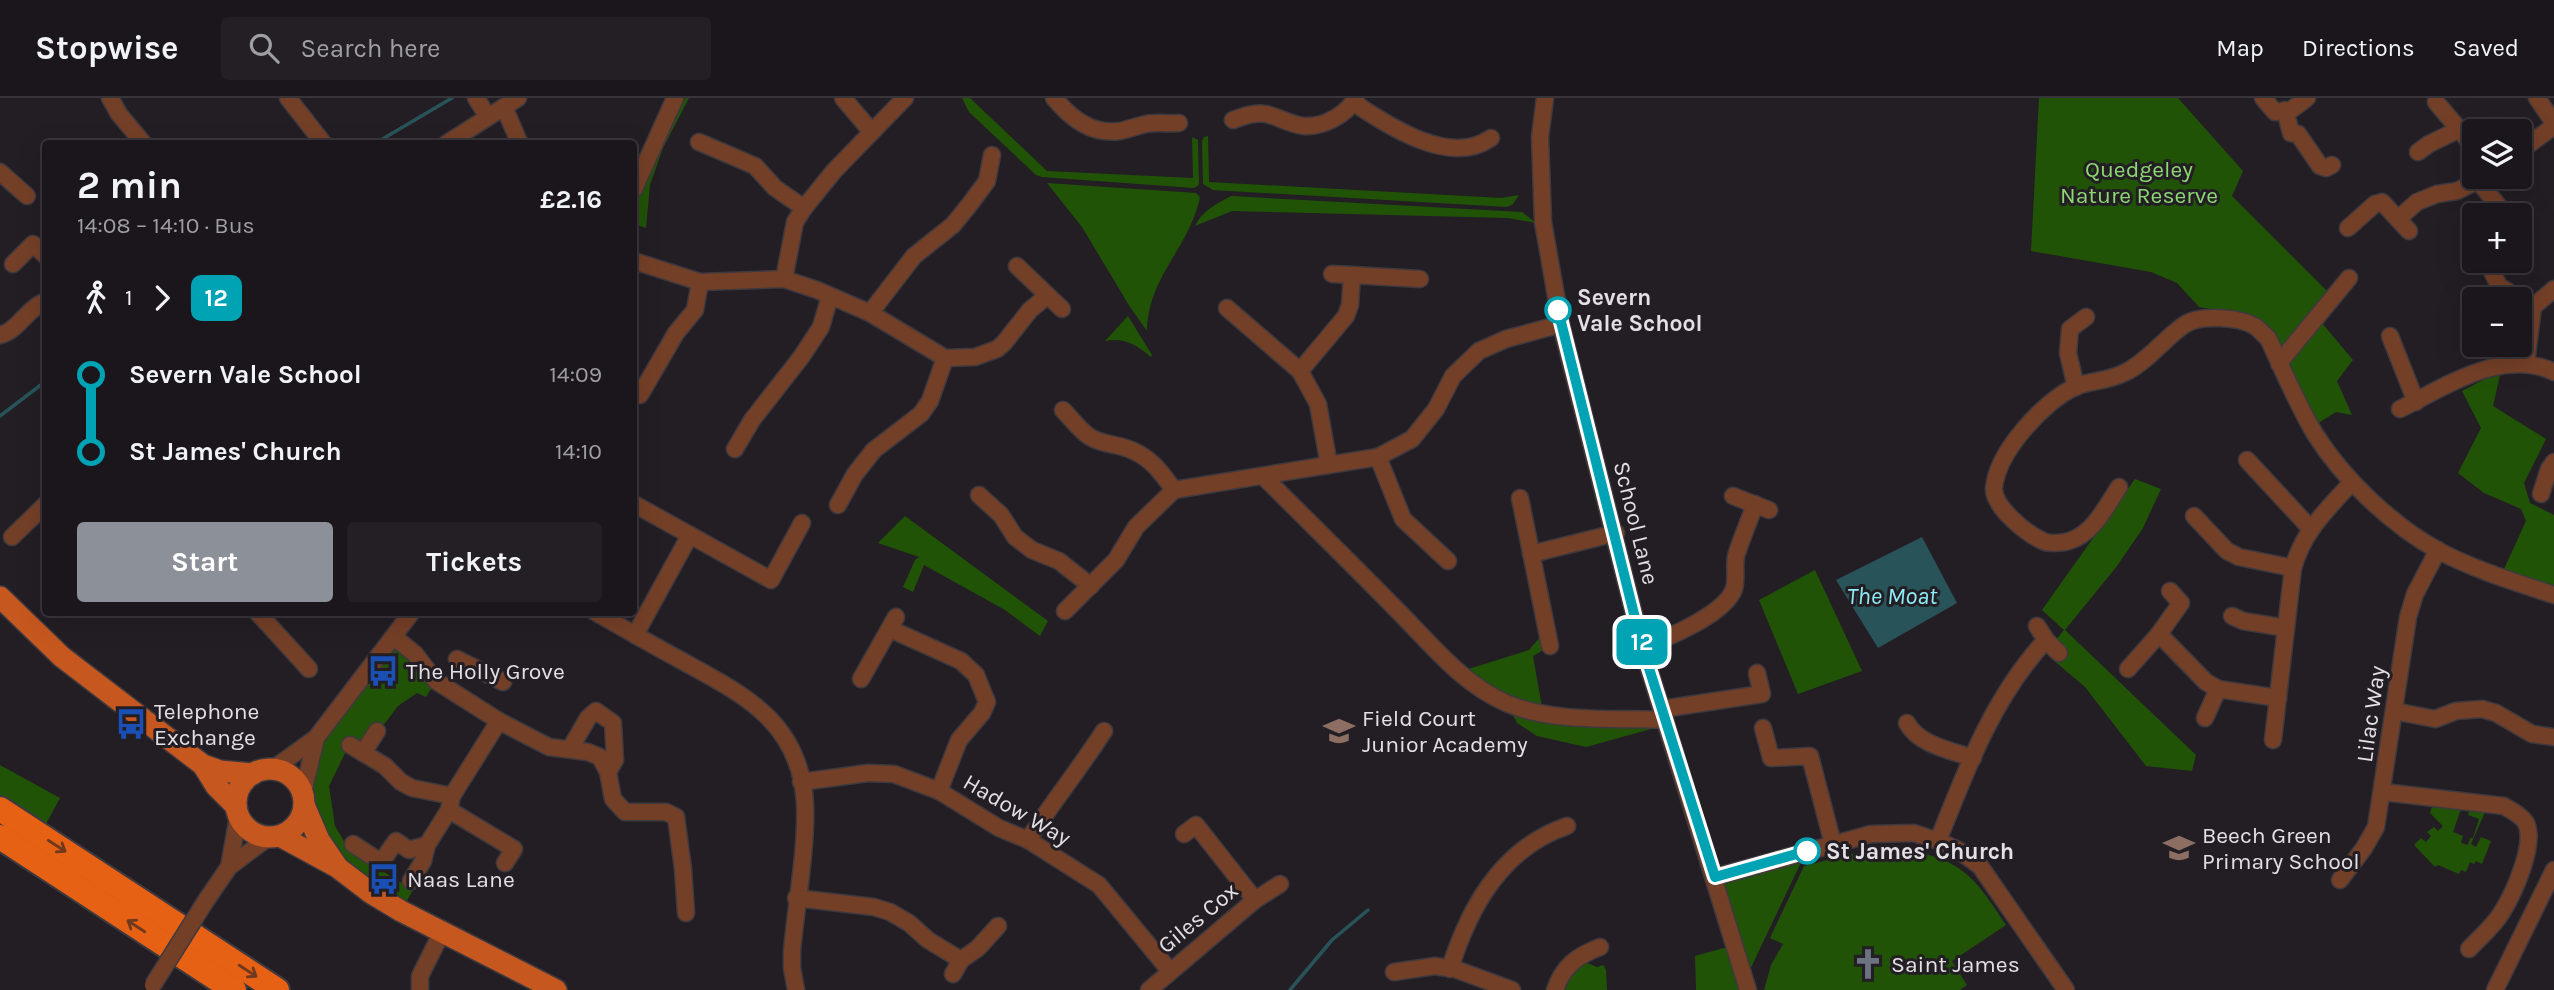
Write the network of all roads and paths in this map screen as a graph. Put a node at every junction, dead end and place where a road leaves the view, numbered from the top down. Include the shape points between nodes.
1 (110, 98) edge
2 (288, 98) edge
3 (476, 98) edge
4 (518, 98) edge
5 (675, 98) edge
6 (843, 98) edge
7 (905, 98) edge
8 (1054, 98) edge
9 (1545, 98) edge
10 (2263, 98) edge
11 (2307, 98) edge
12 (2537, 98) edge
13 (1355, 100) edge
14 (2436, 102) dead end
15 (504, 107) junction
16 (2280, 111) junction
17 (488, 117) junction
18 (1233, 120) dead end
19 (1180, 124) dead end
20 (2554, 124) edge
21 (2459, 129) junction
22 (871, 131) junction
23 (2462, 133) edge
24 (1491, 138) dead end
25 (141, 140) edge
26 (321, 140) edge
27 (452, 140) edge
28 (518, 140) edge
29 (2532, 141) edge
30 (699, 142) dead end
31 (2417, 152) dead end
32 (992, 155) dead end
33 (2332, 166) dead end
34 (0, 172) edge
35 (637, 182) edge
36 (2462, 188) edge
37 (27, 197) dead end
38 (804, 208) junction
39 (2348, 228) dead end
40 (42, 252) edge
41 (637, 262) edge
42 (13, 264) dead end
43 (1017, 266) dead end
44 (2493, 273) edge
45 (1332, 274) dead end
46 (1352, 275) junction
47 (2349, 278) dead end
48 (784, 279) junction
49 (1420, 279) dead end
50 (700, 282) junction
51 (2554, 289) edge
52 (830, 296) junction
53 (1047, 296) junction
54 (42, 303) edge
55 (2533, 307) junction
56 (1227, 308) dead end
57 (1062, 309) dead end
58 (870, 313) junction
59 (2086, 317) dead end
60 (1561, 324) junction
61 (0, 335) edge
62 (2390, 336) dead end
63 (944, 358) junction
64 (2279, 363) junction
65 (2526, 363) junction
66 (1300, 371) junction
67 (2554, 372) edge
68 (2076, 387) junction
69 (640, 395) dead end
70 (2416, 401) junction
71 (2400, 409) dead end
72 (1063, 410) dead end
73 (735, 449) dead end
74 (1378, 457) junction
75 (2247, 460) dead end
76 (2554, 462) edge
77 (1329, 465) junction
78 (1264, 477) junction
79 (2352, 482) junction
80 (2119, 487) dead end
81 (1174, 491) junction
82 (2541, 494) dead end
83 (979, 495) dead end
84 (1734, 496) dead end
85 (1520, 498) dead end
86 (838, 505) dead end
87 (637, 506) edge
88 (42, 508) edge
89 (2194, 516) dead end
90 (802, 523) dead end
91 (2310, 528) junction
92 (1615, 533) junction
93 (690, 535) junction
94 (12, 537) dead end
95 (2438, 550) junction
96 (1531, 554) junction
97 (1448, 561) dead end
98 (2293, 568) junction
99 (1091, 586) junction
100 (2171, 591) dead end
101 (2554, 595) edge
102 (0, 597) edge
103 (1065, 611) dead end
104 (261, 616) edge
105 (409, 616) edge
106 (602, 616) edge
107 (2232, 616) dead end
108 (2286, 628) junction
109 (2159, 634) junction
110 (635, 635) junction
111 (394, 637) junction
112 (1550, 646) dead end
113 (1642, 646) junction
114 (2059, 653) dead end
115 (457, 659) dead end
116 (309, 669) dead end
117 (2128, 669) dead end
118 (477, 670) junction
119 (1757, 673) dead end
120 (861, 679) dead end
121 (503, 682) dead end
122 (2218, 689) junction
123 (458, 695) junction
124 (2278, 698) junction
125 (2395, 711) junction
126 (1663, 715) junction
127 (2205, 718) dead end
128 (499, 721) junction
129 (1907, 723) dead end
130 (1763, 728) dead end
131 (377, 731) dead end
132 (1104, 731) dead end
133 (2554, 737) edge
134 (316, 738) junction
135 (2273, 740) dead end
136 (570, 749) junction
137 (1973, 758) junction
138 (203, 765) junction
139 (263, 772) junction
140 (608, 772) junction
141 (801, 782) junction
142 (939, 792) junction
143 (2383, 792) junction
144 (304, 799) junction
145 (451, 803) junction
146 (0, 809) edge
147 (237, 812) junction
148 (1567, 826) dead end
149 (1184, 834) dead end
150 (0, 837) edge
151 (274, 837) junction
152 (1028, 840) junction
153 (1938, 841) junction
154 (353, 844) dead end
155 (1833, 844) junction
156 (427, 845) junction
157 (505, 863) dead end
158 (229, 867) junction
159 (337, 867) junction
160 (2554, 870) edge
161 (1715, 877) junction
162 (2340, 880) dead end
163 (411, 881) dead end
164 (1280, 884) dead end
165 (796, 898) junction
166 (1255, 900) junction
167 (686, 913) dead end
168 (998, 926) dead end
169 (442, 932) junction
170 (1600, 947) dead end
171 (2467, 950) dead end
172 (1450, 968) junction
173 (1170, 971) junction
174 (1394, 972) dead end
175 (2498, 985) edge
176 (151, 987) edge
177 (234, 990) edge
178 (277, 990) edge
179 (421, 990) edge
180 (556, 990) edge
181 (796, 990) edge
182 (1149, 990) edge
183 (1512, 990) edge
184 (1555, 990) edge
185 (1748, 990) edge
186 (2066, 990) edge

1 - 25 street
2 - 26 street
3 - 17 street
4 - 15 street
5 - 35 street
6 - 22 street
7 - 22 street
8 - 19 street via 1072,117 1098,130
9 - 60 street, School Lane via 1540,137 1543,222
10 - 16 street
11 - 16 street via 2291,110
12 - 20 street
13 - 18 street via 1321,124 1304,126 1252,113
13 - 24 street via 1390,127 1424,142 1480,146
14 - 21 street
15 - 17 street
15 - 28 street
16 - 33 street via 2291,133 2298,134 2320,166
17 - 27 street
20 - 29 street
21 - 23 street
21 - 31 street
22 - 38 street
30 - 38 street via 755,166
32 - 58 street via 987,181 971,204 914,256
34 - 37 street
36 - 39 street via 2417,202 2404,225 2382,202
38 - 48 street via 795,222
40 - 42 street via 33,244
41 - 50 street
43 - 53 street
44 - 55 street via 2499,286
45 - 46 street
46 - 49 street
46 - 66 street via 1346,316
47 - 64 street
48 - 50 street
48 - 52 street
50 - 69 street via 695,310 676,332
51 - 55 street
52 - 58 street
52 - 73 street via 821,327
53 - 57 street
53 - 63 street via 997,349 975,357
54 - 61 street
55 - 65 street
56 - 66 street
58 - 63 street
59 - 68 street via 2070,329 2068,352
60 - 74 street via 1479,351 1453,376 1436,409 1412,439
60 - 92 street, School Lane
62 - 70 street
63 - 86 street via 930,401 908,426 874,450
64 - 68 street via 2268,338 2256,327 2229,318 2211,318 2187,323 2130,370 2110,380
64 - 79 street via 2316,436
65 - 67 street
65 - 70 street via 2480,372
66 - 77 street via 1318,404
68 - 80 street via 2038,412 2015,442 2000,467 1994,489 1997,501 2011,518 2045,542 2069,541 2089,530
70 - 71 street
72 - 81 street via 1088,436 1142,455 1157,466
74 - 77 street
74 - 97 street via 1403,519
75 - 91 street
76 - 82 street
77 - 78 street
78 - 81 street
78 - 126 street via 1430,646 1478,688 1508,704 1538,712 1576,717
79 - 91 street
79 - 95 street
81 - 99 street via 1136,527 1116,560
83 - 99 street via 1001,515 1015,537 1059,561
84 - 113 street via 1762,507 1735,559 1734,588 1727,603
85 - 96 street
87 - 93 street
88 - 94 street
89 - 98 street via 2227,551
90 - 93 street via 771,580
91 - 98 street
92 - 96 street
92 - 113 street, School Lane
93 - 110 street
95 - 101 street
95 - 125 street, Lilac Way via 2408,617
96 - 112 street
98 - 108 street
99 - 103 street
100 - 109 street via 2181,603
102 - 138 main road via 62,657
104 - 116 street
105 - 111 street
106 - 110 street
107 - 108 street
108 - 124 street
109 - 117 street
109 - 122 street
110 - 141 street via 728,686 768,715 787,742
111 - 123 street via 436,681
111 - 134 street
113 - 126 street, School Lane
114 - 137 street via 2041,633 2007,688
115 - 118 street
118 - 121 street
118 - 123 street
119 - 126 street via 1762,694
120 - 142 street via 893,623 961,661 976,675 987,702 959,740
122 - 124 street
122 - 127 street
123 - 128 street
124 - 135 street
125 - 133 street via 2435,719 2482,709 2532,734
125 - 143 street, Lilac Way
126 - 161 street, School Lane
128 - 136 street via 549,747
128 - 145 street
129 - 137 street via 1924,741
130 - 155 street via 1771,758 1810,756
131 - 145 street via 356,749 401,782
132 - 152 street
134 - 139 street
134 - 144 street
136 - 140 street via 600,757
136 - 140 street via 596,711 612,723 615,760
137 - 153 street
138 - 139 main road via 220,771
138 - 147 main road
139 - 144 main road via 292,779
139 - 147 main road via 240,788
140 - 167 street via 613,799 625,812 666,812 676,817
141 - 142 street, Hadow Way via 894,774
141 - 165 street via 805,818
142 - 152 street, Hadow Way
143 - 162 street, Lilac Way via 2376,827
143 - 171 street via 2504,806 2525,822 2528,849 2513,890 2502,912
144 - 151 main road via 295,825
144 - 159 main road via 319,840
145 - 156 street
145 - 157 street via 514,849
146 -> 178 highway
147 - 151 main road via 251,831
147 - 158 street
148 - 172 street via 1550,832 1502,868 1471,912
149 - 166 street via 1196,825
177 -> 150 highway
151 - 158 street
151 - 159 main road
152 - 173 street, Hadow Way via 1099,885
153 - 155 street via 1893,832
153 - 186 street via 1980,866
154 - 156 street via 382,861 396,841 409,850
155 - 161 street
156 - 163 street
158 - 176 street, bridge
159 - 169 main road via 371,893
160 - 175 street
161 - 185 street, School Lane
164 - 166 street, Giles Cox
165 - 168 street via 890,912 909,923 957,967
165 - 181 street via 792,968
166 - 173 street, Giles Cox
169 - 179 street via 420,976
169 - 180 main road
170 - 184 street via 1570,963
172 - 174 street
172 - 183 street
173 - 182 street, Giles Cox

